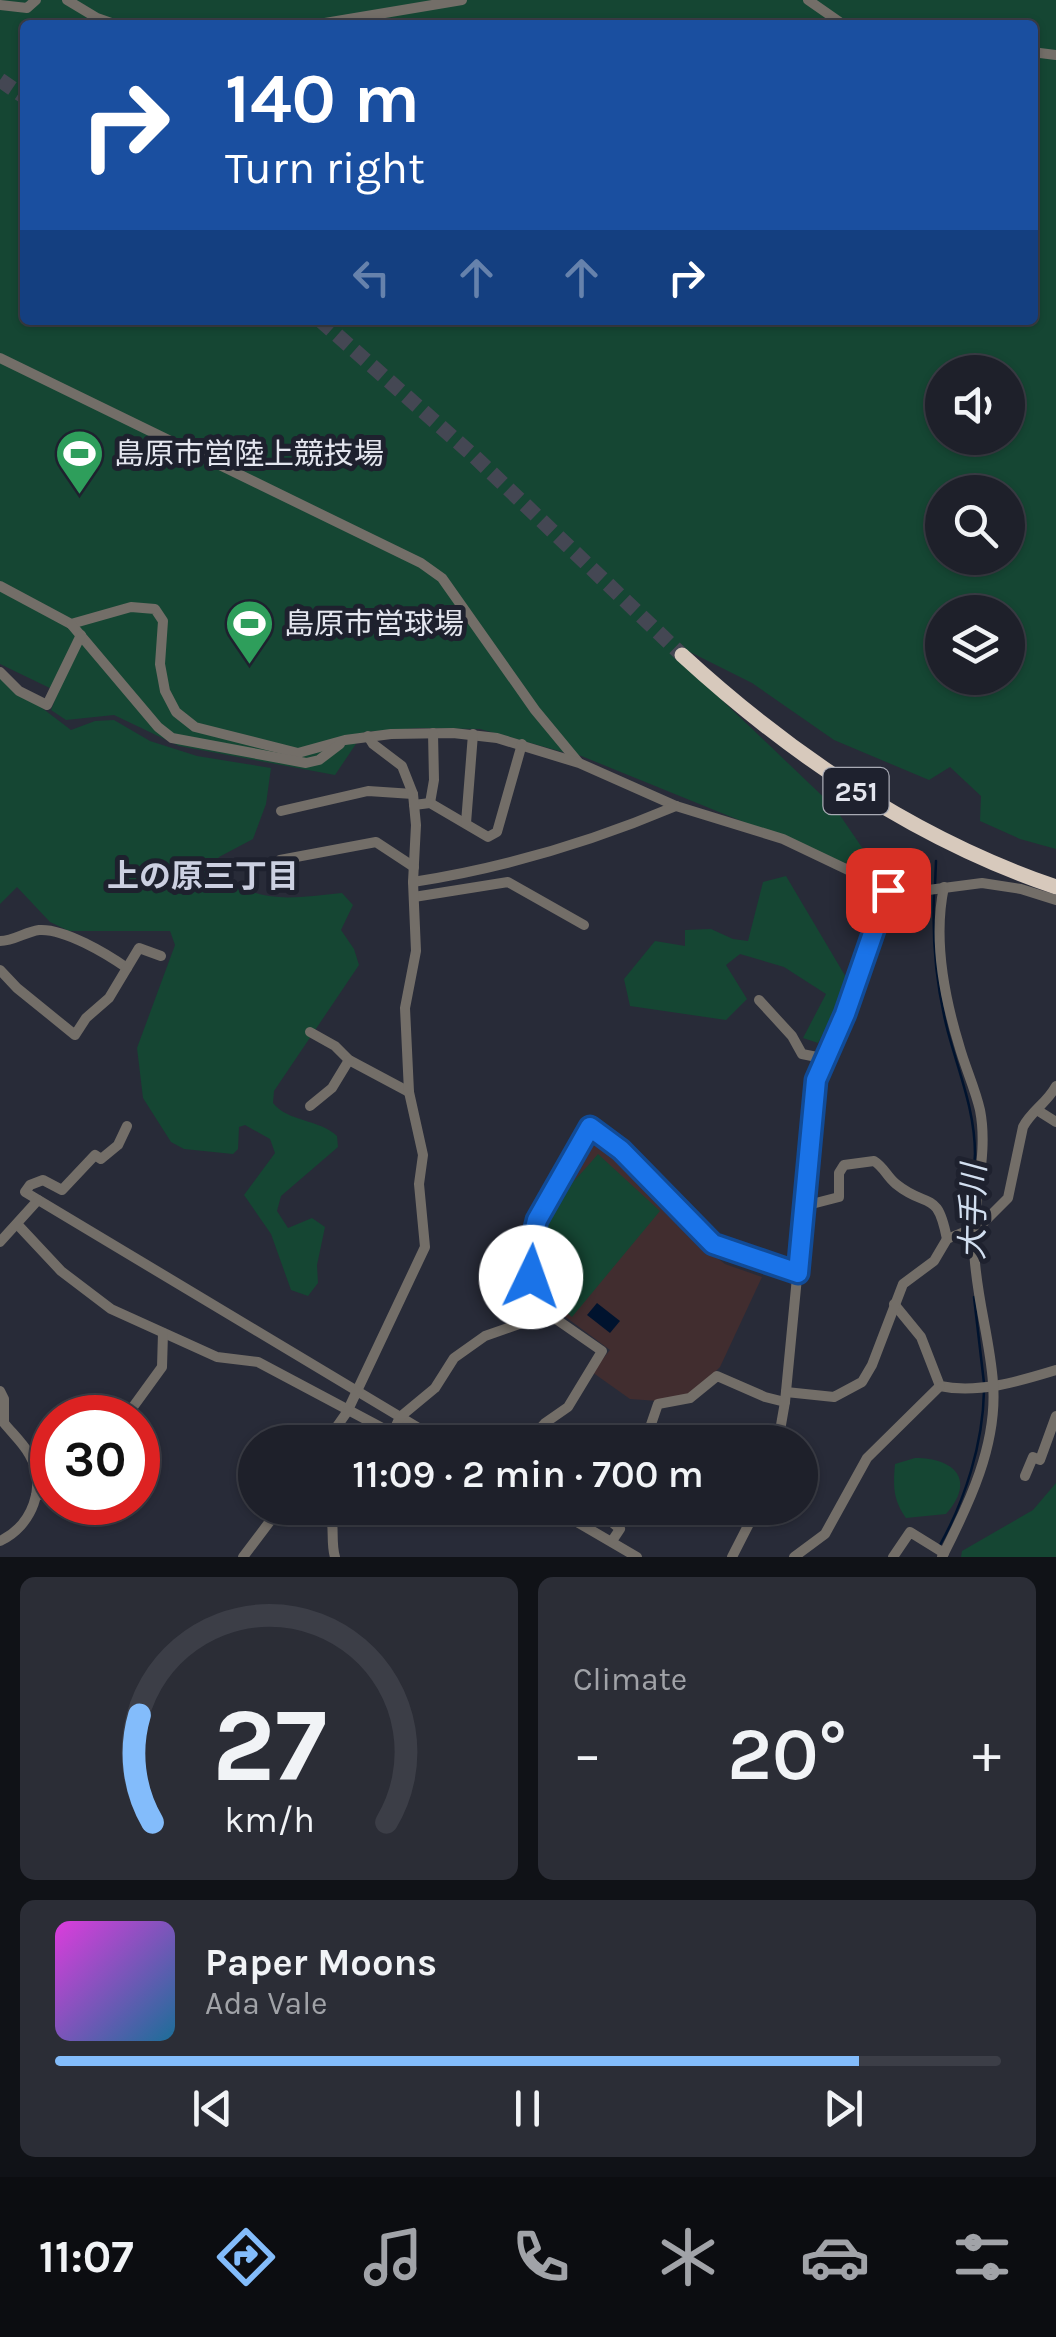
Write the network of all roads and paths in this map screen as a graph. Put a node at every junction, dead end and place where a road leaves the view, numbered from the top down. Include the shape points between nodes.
1 (36, 0) edge
2 (66, 0) edge
3 (462, 0) edge
4 (808, 0) edge
5 (0, 5) edge
6 (103, 20) edge
7 (344, 20) edge
8 (837, 20) edge
9 (0, 358) edge
10 (0, 586) edge
11 (71, 624) junction
12 (80, 635) junction
13 (682, 654) tunnel mouth
14 (0, 672) edge
15 (433, 733) junction
16 (474, 734) junction
17 (368, 736) junction
18 (345, 740) junction
19 (522, 744) junction
20 (578, 763) junction
21 (414, 800) junction
22 (430, 803) junction
23 (676, 806) junction
24 (281, 812) dead end
25 (466, 823) junction
26 (280, 860) dead end
27 (414, 867) junction
28 (413, 882) junction
29 (1056, 887) edge
30 (937, 888) junction
31 (888, 890) junction
32 (414, 898) junction
33 (1056, 900) edge
34 (584, 925) dead end
35 (0, 941) edge
36 (161, 956) dead end
37 (127, 968) junction
38 (0, 970) edge
39 (760, 1000) dead end
40 (310, 1032) dead end
41 (827, 1059) junction
42 (349, 1060) junction
43 (1056, 1086) edge
44 (409, 1092) junction
45 (310, 1106) dead end
46 (1037, 1110) junction
47 (1056, 1122) edge
48 (127, 1126) dead end
49 (38, 1200) junction
50 (804, 1206) junction
51 (17, 1224) junction
52 (969, 1230) junction
53 (947, 1239) junction
54 (0, 1242) edge
55 (798, 1273) junction
56 (530, 1302) junction
57 (894, 1304) junction
58 (163, 1332) junction
59 (1056, 1370) edge
60 (940, 1386) junction
61 (988, 1386) junction
62 (0, 1391) edge
63 (357, 1392) junction
64 (141, 1395) edge
65 (786, 1397) junction
66 (1, 1410) edge
67 (348, 1412) junction
68 (1056, 1416) edge
69 (400, 1417) junction
70 (338, 1425) edge
71 (413, 1425) edge
72 (543, 1425) edge
73 (651, 1425) edge
74 (781, 1425) edge
75 (30, 1455) edge
76 (1024, 1476) dead end
77 (30, 1515) edge
78 (267, 1525) edge
79 (332, 1525) edge
80 (583, 1525) edge
81 (616, 1525) edge
82 (748, 1525) edge
83 (0, 1541) edge
84 (612, 1541) junction
85 (941, 1552) edge
86 (243, 1557) edge
87 (335, 1557) edge
88 (638, 1557) edge
89 (732, 1557) edge
90 (794, 1557) edge
91 (893, 1557) edge

1 - 5 street via 27,8
2 - 6 street
3 - 7 street
4 - 8 street
9 - 20 street via 421,562 442,578
10 - 11 street
11 - 12 street
11 - 18 street via 131,607 155,610 163,621 164,691 195,727 286,752
12 - 14 street via 47,705
12 - 18 street via 158,727 182,742 311,764
13 - 29 highway, 251 via 755,720 851,788 921,828
15 - 16 street
15 - 17 street
15 - 22 street
16 - 19 street
16 - 25 street
17 - 18 street
17 - 21 street via 402,766
19 - 20 street
19 - 25 street via 497,832 488,837
20 - 23 street
21 - 22 street
21 - 24 street via 368,791
21 - 27 street
22 - 25 street
23 - 28 street via 524,860
23 - 31 street via 784,839
26 - 27 street via 376,842
27 - 28 street
28 - 32 street
30 - 31 street
30 - 33 street via 982,884
30 - 52 street via 945,984 983,1140
31 - 41 street
32 - 34 street via 508,882
32 - 44 street via 416,951 405,1008
35 - 37 street via 39,930 92,944
36 - 37 street via 138,948
37 - 38 street via 75,1035
39 - 41 street via 802,1054
40 - 42 street
41 - 50 street via 816,1080
42 - 44 street
42 - 45 street via 332,1088
43 - 46 street
44 - 63 street via 423,1155 425,1247
46 - 47 street
46 - 52 street via 1023,1128 1008,1198
48 - 49 street via 118,1145 101,1159 94,1155 62,1190 43,1180 30,1185 26,1192
49 - 51 street
49 - 63 street
50 - 53 street via 839,1197 844,1165 874,1161 901,1188 936,1205
50 - 55 street
51 - 54 street
51 - 58 street via 88,1292
52 - 53 street
52 - 61 street
53 - 57 street via 929,1266 903,1284
55 - 56 street via 713,1244 590,1127 530,1239
55 - 65 street
56 - 69 street via 519,1326 485,1336 454,1358 436,1388
56 - 72 street via 602,1352 568,1407
57 - 60 street via 921,1337
57 - 65 street via 862,1382 834,1397
58 - 64 street via 162,1366
58 - 67 street via 217,1357 258,1362
59 - 61 street
60 - 61 street
60 - 90 street via 867,1458 825,1534
61 - 85 street via 982,1464 967,1509
62 - 66 street
63 - 67 street
63 - 69 street
65 - 73 street via 766,1397 717,1376 690,1398 658,1404
65 - 74 street
66 - 75 street
67 - 69 street via 386,1430 394,1430
67 - 70 street
68 - 76 street via 1040,1460 1033,1457
69 - 71 street
77 - 83 street
78 - 86 street
79 - 87 street
80 - 84 street
81 - 84 street
82 - 89 street
84 - 88 street
85 - 91 street via 910,1532

